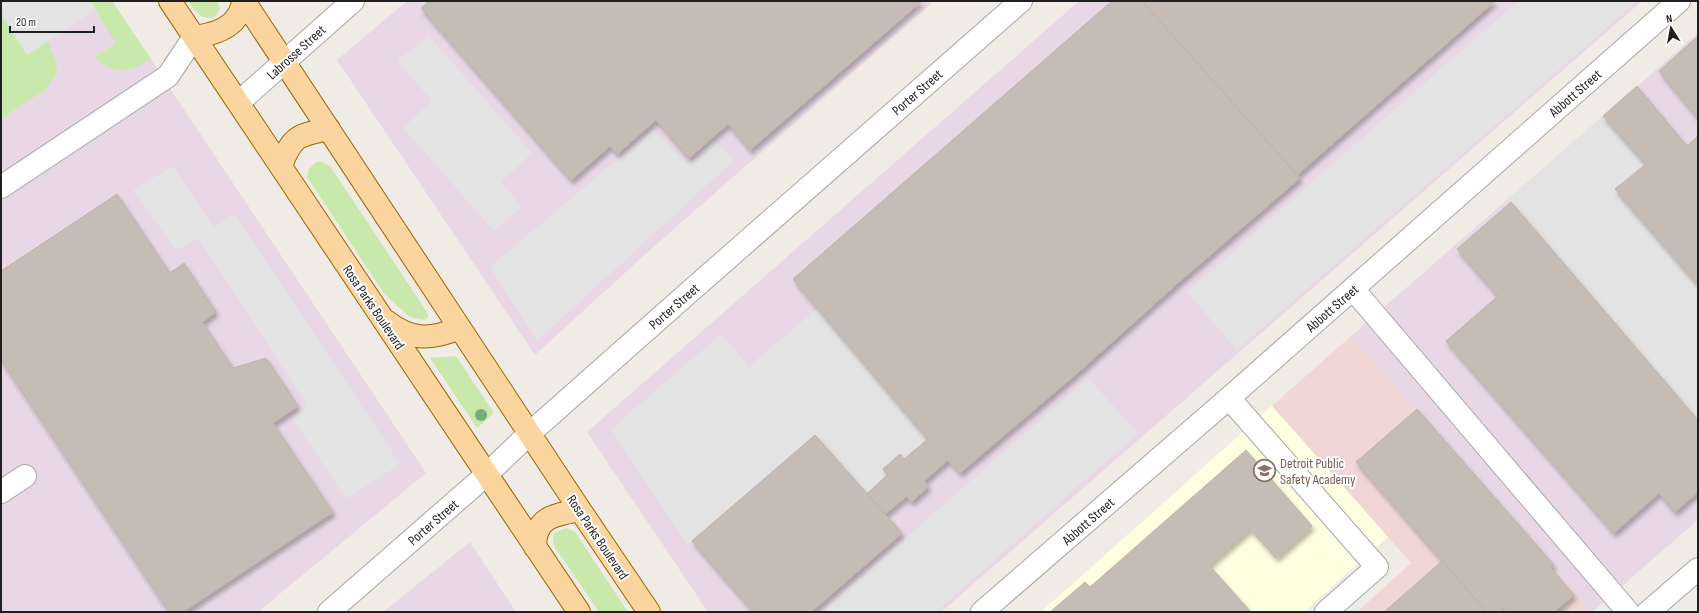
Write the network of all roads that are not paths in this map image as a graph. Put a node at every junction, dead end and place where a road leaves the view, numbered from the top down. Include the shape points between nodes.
1 (170, 1) edge
2 (244, 1) edge
3 (353, 1) edge
4 (1020, 1) edge
5 (1679, 1) edge
6 (194, 37) junction
7 (284, 61) junction
8 (239, 102) junction
9 (329, 129) junction
10 (281, 166) junction
11 (1, 187) edge
12 (1353, 289) junction
13 (381, 318) junction
14 (460, 328) junction
15 (1229, 398) junction
16 (530, 433) junction
17 (486, 475) junction
18 (25, 476) dead end
19 (1, 492) edge
20 (580, 510) junction
21 (535, 547) junction
22 (1698, 569) edge
23 (329, 612) edge
24 (579, 612) edge
25 (649, 612) edge
26 (982, 612) edge
27 (1326, 612) edge
28 (1628, 612) edge
29 (1648, 612) edge

1 - 6 main road, Rosa Parks Boulevard
2 - 6 main road via 236,19 222,30 208,36
2 - 7 main road, Rosa Parks Boulevard
3 - 7 street, Labrosse Street
4 - 16 street, Porter Street
5 - 12 street, Abbott Street
6 - 8 main road, Rosa Parks Boulevard
6 - 11 street via 168,76
7 - 8 street, Labrosse Street
7 - 9 main road, Rosa Parks Boulevard
8 - 10 main road, Rosa Parks Boulevard
9 - 10 main road via 296,138 288,147
9 - 14 main road, Rosa Parks Boulevard
10 - 13 main road, Rosa Parks Boulevard
12 - 15 street, Abbott Street
12 - 28 street
13 - 14 main road via 398,331 413,336 441,336
13 - 17 main road, Rosa Parks Boulevard
14 - 16 main road, Rosa Parks Boulevard
15 - 26 street, Abbott Street
15 - 27 street via 1377,567
16 - 17 street, Porter Street
16 - 20 main road, Rosa Parks Boulevard
17 - 21 main road, Rosa Parks Boulevard
17 - 23 street, Porter Street
18 - 19 street
20 - 21 main road via 557,514 545,521 535,533
20 - 25 main road, Rosa Parks Boulevard
21 - 24 main road, Rosa Parks Boulevard
22 - 29 street

